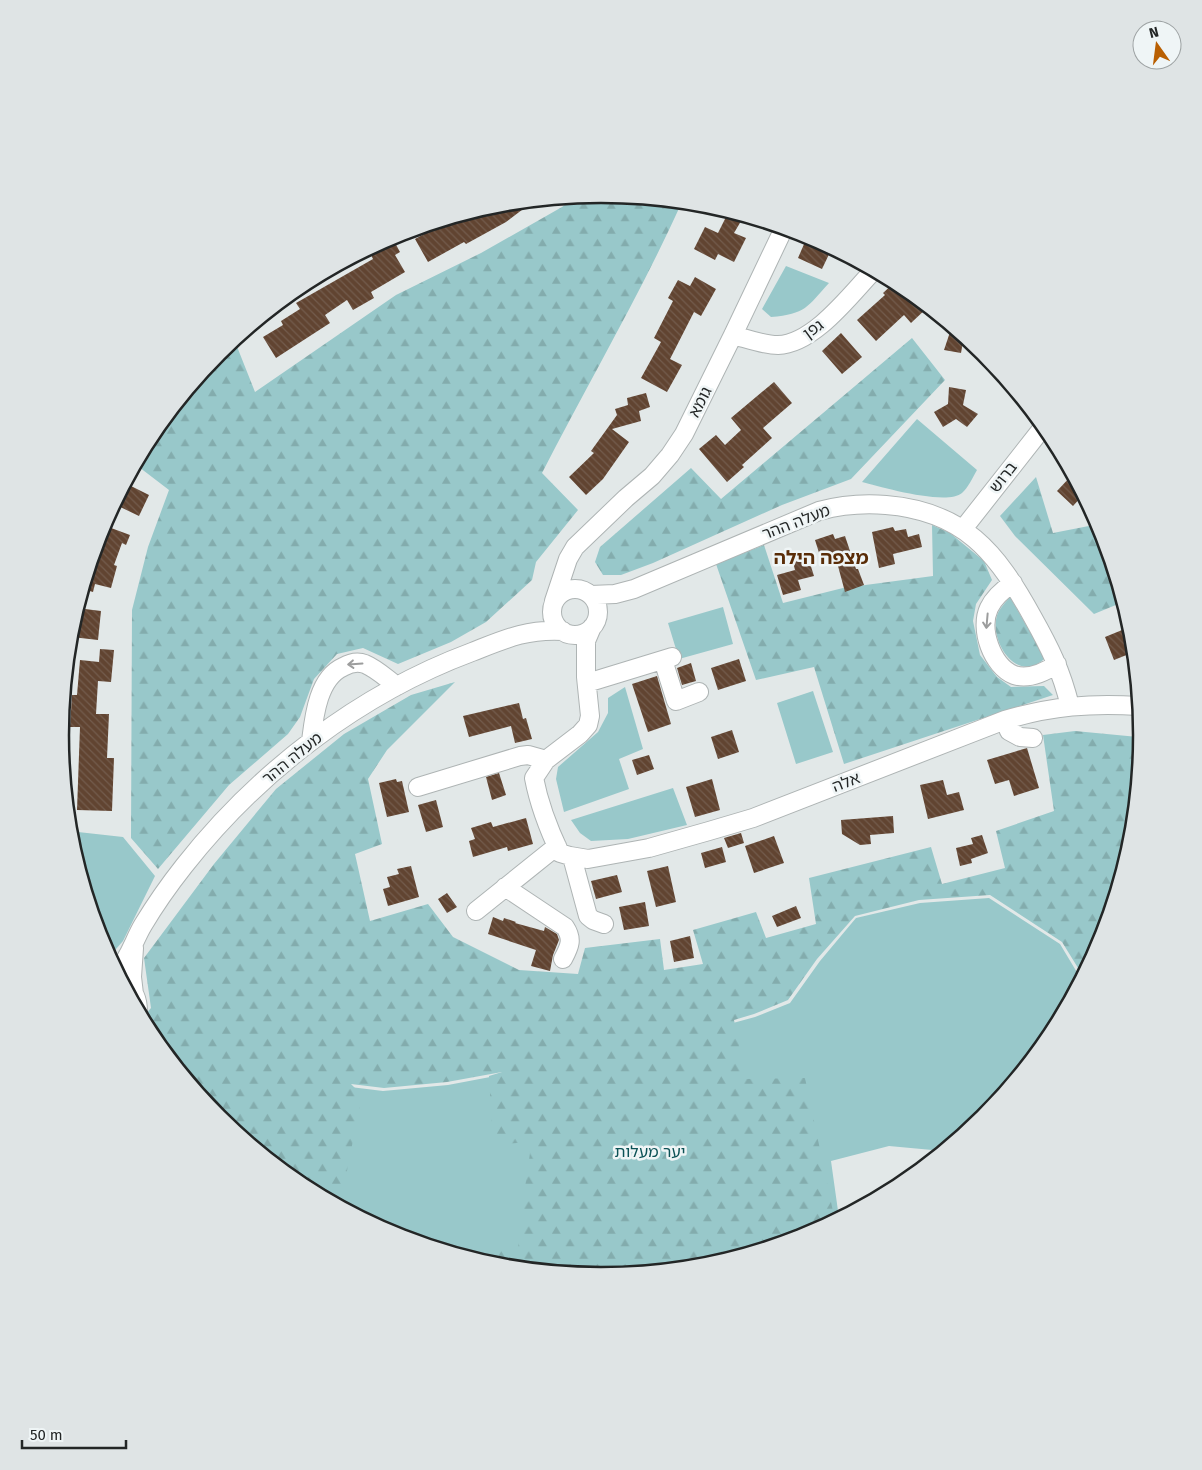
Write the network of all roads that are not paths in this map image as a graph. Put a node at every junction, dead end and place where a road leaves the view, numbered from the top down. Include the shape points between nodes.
1 (781, 234) edge
2 (869, 275) edge
3 (733, 335) junction
4 (1039, 432) edge
5 (963, 529) junction
6 (575, 547) junction
7 (1013, 583) junction
8 (634, 589) junction
9 (587, 593) junction
10 (553, 605) junction
11 (594, 624) junction
12 (566, 632) junction
13 (504, 639) junction
14 (1057, 664) junction
15 (586, 680) junction
16 (397, 686) junction
17 (699, 692) dead end
18 (1070, 706) junction
19 (1132, 706) edge
20 (1005, 720) junction
21 (1033, 738) dead end
22 (311, 741) junction
23 (546, 760) junction
24 (418, 787) dead end
25 (557, 846) junction
26 (572, 857) junction
27 (505, 887) junction
28 (476, 911) dead end
29 (604, 924) dead end
30 (134, 943) junction
31 (563, 959) dead end
32 (122, 966) edge
33 (131, 983) edge

1 - 3 street, גומא
2 - 3 street, גפן via 820,327 797,340 780,345 762,344
3 - 6 street, גומא via 684,434 670,455 652,476
4 - 5 street, ברוש
5 - 7 street, מעלה ההר via 985,548
5 - 8 street, מעלה ההר via 920,510 873,504 838,505
6 - 9 street via 571,566 575,579
6 - 10 street
7 - 14 street, מעלה ההר
7 -> 14 street via 996,597 989,608 986,631 994,657 1014,675 1027,677
8 - 9 street, מעלה ההר via 615,594
8 - 11 street, מעלה ההר via 616,600
9 - 10 street via 567,590
9 - 11 street via 598,609
10 - 12 street via 552,616 557,626
10 - 13 street, מעלה ההר via 529,627
11 - 12 street via 586,632
11 - 15 street via 586,641
12 - 13 street, מעלה ההר via 537,631
12 - 15 street via 576,647
13 - 16 street, מעלה ההר
14 - 18 street, מעלה ההר
15 - 17 street via 668,659 676,701
15 - 23 street via 588,725
16 - 22 street, מעלה ההר
16 -> 22 street via 364,664 352,662 340,668 329,677 316,706
18 - 19 street, אלה
18 - 20 street, אלה
20 - 21 street via 1009,732
20 - 26 street, אלה via 753,818 649,848 588,859
22 - 30 street, מעלה ההר via 266,779 185,865 142,926
23 - 24 street via 520,756
23 - 25 street via 534,778
25 - 26 street via 560,853
25 - 27 street
26 - 29 street via 588,916
27 - 28 street
27 - 31 street via 565,927 570,934 569,947
30 - 32 street, מעלה ההר
30 - 33 street

